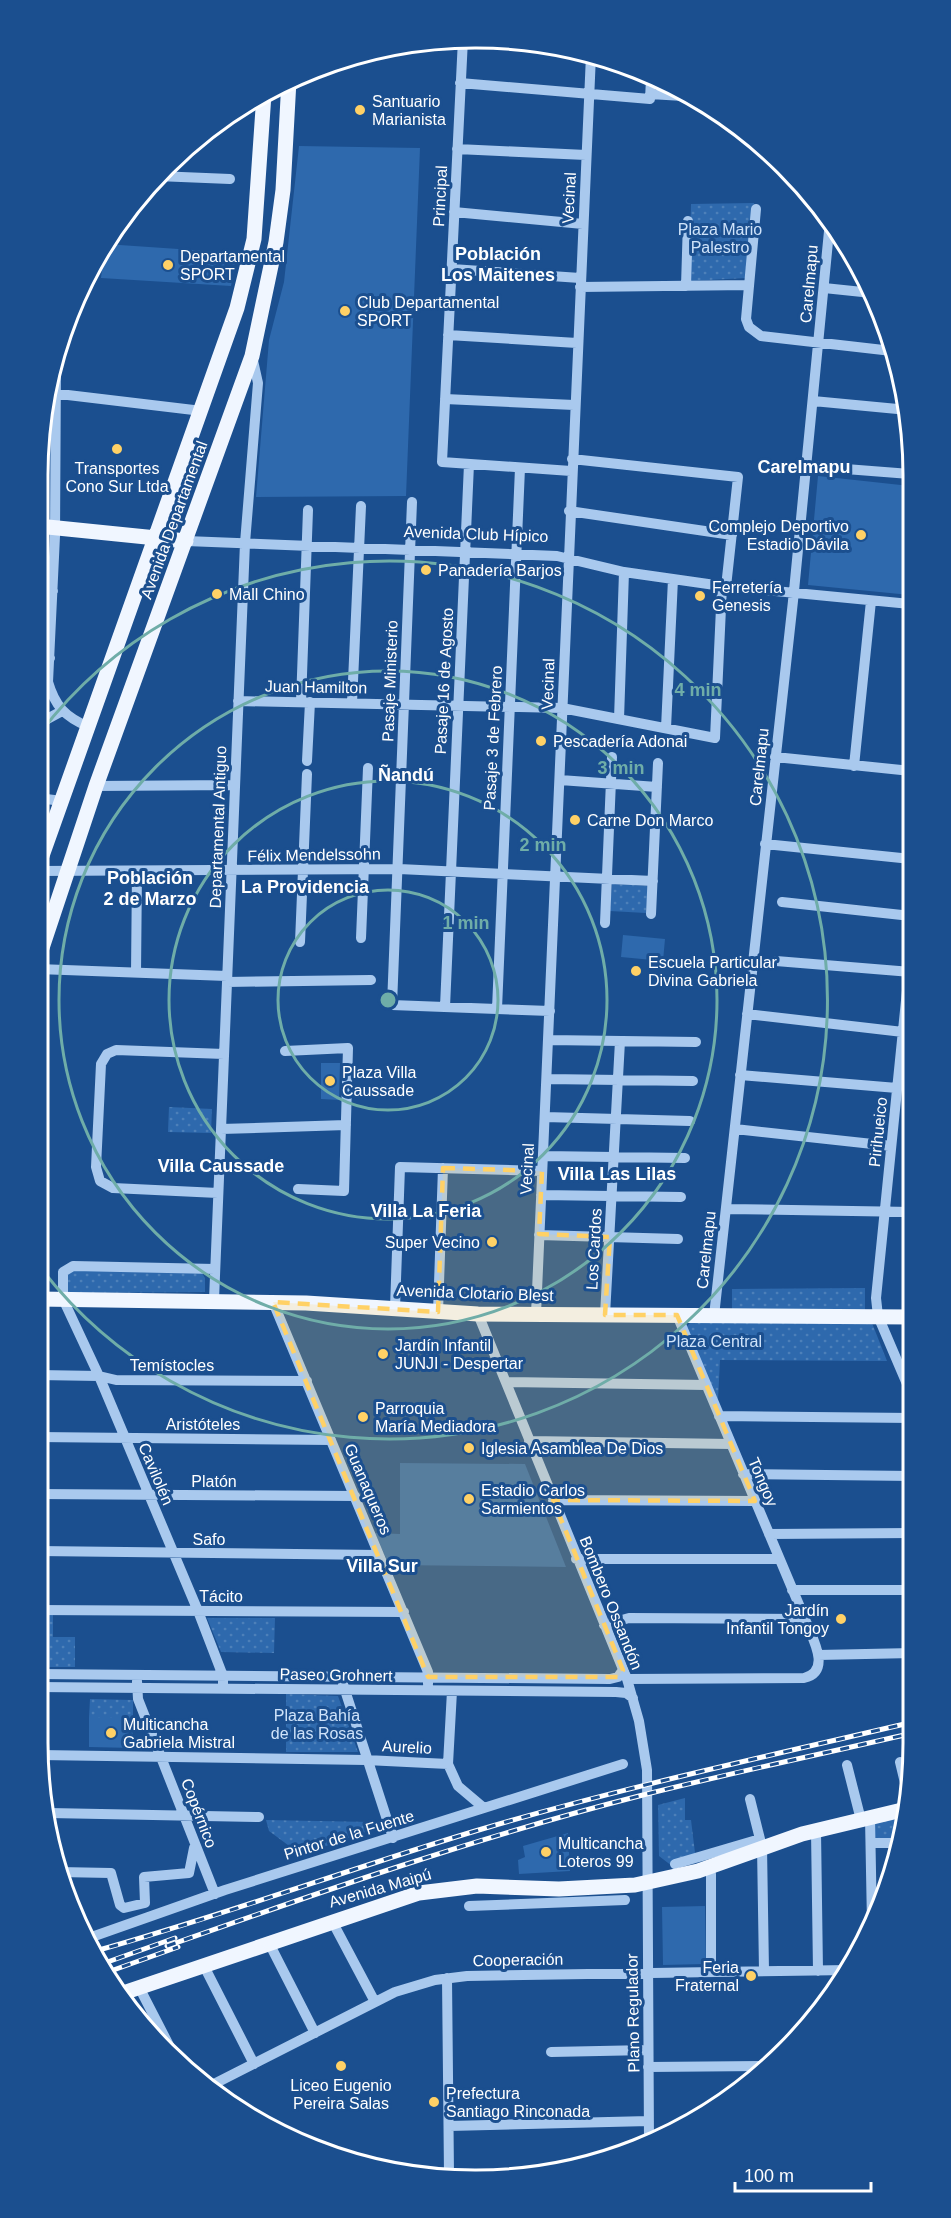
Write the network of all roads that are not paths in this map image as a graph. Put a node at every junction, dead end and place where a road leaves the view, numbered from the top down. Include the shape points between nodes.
1 (462, 48) edge
2 (591, 64) edge
3 (460, 83) junction
4 (651, 86) edge
5 (288, 91) edge
6 (589, 96) junction
7 (673, 96) edge
8 (650, 97) junction
9 (262, 105) edge
10 (457, 149) junction
11 (586, 155) junction
12 (170, 177) edge
13 (230, 179) dead end
14 (756, 209) dead end
15 (454, 212) junction
16 (688, 220) dead end
17 (583, 224) junction
18 (832, 240) edge
19 (452, 270) junction
20 (580, 282) junction
21 (749, 285) junction
22 (686, 286) junction
23 (824, 288) junction
24 (861, 292) edge
25 (448, 335) junction
26 (577, 343) junction
27 (818, 344) junction
28 (884, 350) edge
29 (252, 356) junction
30 (56, 393) edge
31 (445, 399) junction
32 (813, 401) junction
33 (574, 405) junction
34 (54, 409) edge
35 (897, 409) edge
36 (202, 411) junction
37 (50, 442) edge
38 (55, 442) junction
39 (572, 459) junction
40 (469, 464) junction
41 (807, 466) junction
42 (520, 468) junction
43 (571, 471) junction
44 (903, 473) edge
45 (412, 502) dead end
46 (361, 506) dead end
47 (308, 510) dead end
48 (569, 511) junction
49 (48, 527) edge
50 (54, 528) junction
51 (732, 535) junction
52 (156, 540) junction
53 (186, 541) junction
54 (245, 543) junction
55 (307, 545) junction
56 (359, 547) junction
57 (410, 550) junction
58 (465, 552) junction
59 (516, 553) junction
60 (567, 558) junction
61 (624, 572) junction
62 (673, 579) junction
63 (724, 586) junction
64 (48, 591) edge
65 (53, 591) junction
66 (794, 594) junction
67 (871, 601) junction
68 (903, 603) edge
69 (50, 658) joint
70 (238, 700) junction
71 (305, 702) junction
72 (352, 703) junction
73 (404, 705) junction
74 (458, 706) junction
75 (510, 707) junction
76 (562, 708) junction
77 (62, 711) junction
78 (48, 719) edge
79 (619, 719) junction
80 (88, 727) junction
81 (666, 728) junction
82 (612, 757) dead end
83 (775, 757) junction
84 (307, 761) dead end
85 (658, 763) dead end
86 (854, 766) junction
87 (368, 768) dead end
88 (903, 770) edge
89 (307, 774) dead end
90 (560, 780) junction
91 (611, 784) junction
92 (235, 785) junction
93 (96, 786) junction
94 (657, 787) junction
95 (48, 799) edge
96 (62, 801) junction
97 (48, 841) edge
98 (765, 844) junction
99 (903, 858) edge
100 (48, 869) edge
101 (366, 869) junction
102 (399, 869) junction
103 (69, 870) junction
104 (304, 870) junction
105 (451, 870) junction
106 (137, 871) junction
107 (231, 872) junction
108 (502, 872) junction
109 (554, 876) junction
110 (607, 879) junction
111 (653, 881) junction
112 (782, 902) dead end
113 (651, 914) dead end
114 (903, 915) edge
115 (605, 923) dead end
116 (48, 931) edge
117 (361, 938) dead end
118 (300, 942) dead end
119 (776, 961) dead end
120 (48, 969) edge
121 (903, 970) edge
122 (136, 973) junction
123 (227, 979) junction
124 (371, 980) dead end
125 (445, 1007) junction
126 (497, 1009) junction
127 (550, 1011) junction
128 (747, 1014) junction
129 (903, 1032) joint
130 (548, 1040) junction
131 (620, 1041) junction
132 (696, 1042) dead end
133 (285, 1051) dead end
134 (224, 1054) junction
135 (899, 1067) junction
136 (903, 1068) edge
137 (740, 1076) junction
138 (547, 1079) junction
139 (618, 1080) junction
140 (693, 1081) dead end
141 (897, 1088) junction
142 (545, 1117) junction
143 (616, 1119) junction
144 (690, 1121) dead end
145 (346, 1125) junction
146 (221, 1129) junction
147 (735, 1129) junction
148 (891, 1146) junction
149 (543, 1156) junction
150 (614, 1157) junction
151 (685, 1158) dead end
152 (443, 1168) junction
153 (542, 1171) junction
154 (298, 1189) dead end
155 (218, 1193) junction
156 (541, 1195) junction
157 (612, 1197) junction
158 (681, 1197) dead end
159 (726, 1209) junction
160 (885, 1211) junction
161 (903, 1212) edge
162 (539, 1234) junction
163 (610, 1237) junction
164 (678, 1239) dead end
165 (215, 1269) junction
166 (48, 1299) edge
167 (63, 1299) junction
168 (214, 1300) junction
169 (273, 1302) junction
170 (395, 1308) junction
171 (438, 1311) junction
172 (478, 1314) junction
173 (536, 1314) junction
174 (605, 1315) junction
175 (677, 1315) junction
176 (714, 1316) junction
177 (878, 1316) junction
178 (903, 1317) edge
179 (903, 1374) edge
180 (48, 1376) edge
181 (99, 1376) junction
182 (307, 1381) junction
183 (506, 1382) junction
184 (706, 1385) junction
185 (719, 1416) junction
186 (903, 1418) edge
187 (48, 1437) edge
188 (125, 1438) junction
189 (332, 1440) junction
190 (529, 1441) junction
191 (731, 1444) junction
192 (743, 1474) junction
193 (903, 1476) edge
194 (48, 1494) edge
195 (149, 1496) junction
196 (355, 1496) junction
197 (553, 1500) junction
198 (755, 1501) junction
199 (903, 1533) edge
200 (768, 1534) junction
201 (48, 1551) edge
202 (173, 1553) junction
203 (379, 1555) junction
204 (779, 1558) junction
205 (576, 1559) junction
206 (792, 1590) junction
207 (903, 1590) edge
208 (48, 1610) edge
209 (198, 1611) junction
210 (404, 1612) junction
211 (805, 1619) junction
212 (604, 1625) junction
213 (903, 1654) edge
214 (819, 1658) junction
215 (48, 1674) edge
216 (137, 1675) junction
217 (625, 1675) junction
218 (223, 1676) junction
219 (343, 1677) junction
220 (428, 1677) junction
221 (513, 1678) junction
222 (48, 1687) edge
223 (137, 1688) junction
224 (223, 1688) junction
225 (344, 1690) junction
226 (428, 1690) junction
227 (452, 1691) junction
228 (512, 1691) junction
229 (633, 1698) junction
230 (48, 1755) edge
231 (161, 1756) junction
232 (366, 1760) junction
233 (900, 1762) dead end
234 (448, 1764) junction
235 (623, 1764) dead end
236 (847, 1765) dead end
237 (902, 1770) edge
238 (750, 1799) dead end
239 (484, 1808) junction
240 (897, 1811) edge
241 (54, 1813) edge
242 (184, 1815) junction
243 (259, 1817) dead end
244 (865, 1819) junction
245 (816, 1831) junction
246 (393, 1838) junction
247 (194, 1842) junction
248 (761, 1843) junction
249 (871, 1843) junction
250 (891, 1843) edge
251 (675, 1864) dead end
252 (69, 1872) edge
253 (711, 1874) dead end
254 (646, 1882) junction
255 (493, 1886) junction
256 (215, 1894) junction
257 (625, 1900) dead end
258 (872, 1902) edge
259 (494, 1905) junction
260 (470, 1906) dead end
261 (332, 1921) junction
262 (94, 1936) edge
263 (269, 1943) junction
264 (204, 1966) junction
265 (837, 1970) edge
266 (711, 1971) junction
267 (764, 1971) junction
268 (818, 1971) junction
269 (647, 1972) junction
270 (447, 1978) junction
271 (139, 1988) junction
272 (128, 1991) edge
273 (375, 2002) junction
274 (315, 2032) junction
275 (163, 2034) edge
276 (648, 2050) junction
277 (551, 2052) dead end
278 (254, 2064) junction
279 (755, 2066) edge
280 (648, 2067) junction
281 (216, 2083) edge
282 (649, 2121) junction
283 (449, 2126) junction
284 (649, 2133) edge
285 (449, 2169) edge

1 - 3 street, Principal
2 - 6 street, Vecinal
3 - 6 street
3 - 10 street, Principal
4 - 8 street
5 - 29 main road, Avenida Departamental via 276,242
6 - 8 street
6 - 11 street, Vecinal
7 - 8 street
9 - 36 main road, Avenida Departamental via 255,227 248,271
10 - 11 street
10 - 15 street, Principal
11 - 17 street, Vecinal
12 - 13 street
14 - 21 street
15 - 17 street
15 - 19 street, Principal
16 - 22 street
17 - 20 street, Vecinal
18 - 23 street, Carelmapu
19 - 20 street
19 - 25 street, Principal
20 - 22 street
20 - 26 street, Vecinal
21 - 22 street
21 - 27 street via 746,319 754,333
23 - 24 street
23 - 27 street, Carelmapu
25 - 26 street
25 - 31 street, Principal
26 - 33 street, Vecinal
27 - 28 street
27 - 32 street, Carelmapu
29 - 53 main road, Avenida Departamental
29 - 54 street, Departamental Antiguo via 258,383
30 - 36 street
31 - 33 street
31 - 40 street, Principal via 442,462
32 - 35 street
32 - 41 street, Carelmapu
33 - 39 street, Vecinal
34 - 38 street
36 - 52 main road, Avenida Departamental
37 - 38 street
38 - 50 street
39 - 43 street, Vecinal
39 - 51 street via 738,477
40 - 42 street
40 - 58 street, Pasaje 16 de Agosto
41 - 44 street
41 - 66 street, Carelmapu
42 - 43 street
42 - 59 street, Pasaje 3 de Febrero
43 - 48 street, Vecinal
45 - 57 street, Pasaje Ministerio
46 - 56 street
47 - 55 street
48 - 51 street
48 - 60 street, Vecinal
49 - 50 main road, Avenida Club Hípico
50 - 52 main road, Avenida Club Hípico
50 - 65 street
51 - 63 street
52 - 53 main road, Avenida Club Hípico
52 - 80 main road, Avenida Departamental
53 - 54 street, Avenida Club Hípico
53 - 93 main road, Avenida Departamental
54 - 55 street, Avenida Club Hípico
54 - 70 street, Departamental Antiguo
55 - 56 street, Avenida Club Hípico
55 - 71 street
56 - 57 street, Avenida Club Hípico
56 - 72 street
57 - 58 street, Avenida Club Hípico
57 - 73 street, Pasaje Ministerio
58 - 59 street, Avenida Club Hípico
58 - 74 street, Pasaje 16 de Agosto
59 - 60 street, Avenida Club Hípico
59 - 75 street, Pasaje 3 de Febrero
60 - 61 street, Avenida Club Hípico
60 - 76 street, Vecinal
61 - 62 street, Avenida Club Hípico
61 - 79 street
62 - 63 street, Avenida Club Hípico
62 - 81 street
63 - 66 street, Avenida Club Hípico
63 - 81 street, Juan Hamilton via 715,738
64 - 65 street
65 - 69 street
66 - 67 street, Avenida Club Hípico
66 - 83 street, Carelmapu
67 - 68 street, Avenida Club Hípico
67 - 86 street
69 - 77 street via 48,682
70 - 71 street, Juan Hamilton
70 - 92 street, Departamental Antiguo
71 - 72 street, Juan Hamilton
71 - 84 street
72 - 73 street, Juan Hamilton
73 - 74 street, Juan Hamilton
73 - 102 street, Pasaje Ministerio
74 - 75 street, Juan Hamilton
74 - 105 street, Pasaje 16 de Agosto
75 - 76 street, Juan Hamilton
75 - 108 street, Pasaje 3 de Febrero
76 - 79 street, Juan Hamilton
76 - 90 street, Vecinal
77 - 78 street
77 - 80 street
79 - 81 street, Juan Hamilton
80 - 96 main road, Avenida Departamental
82 - 91 street
83 - 86 street
83 - 98 street, Carelmapu
85 - 94 street
86 - 88 street
87 - 101 street
89 - 104 street
90 - 91 street
90 - 109 street, Vecinal
91 - 94 street
91 - 110 street
92 - 93 street
92 - 107 street, Departamental Antiguo
93 - 103 main road, Avenida Departamental
94 - 111 street
95 - 96 street
96 - 97 main road, Avenida Departamental
98 - 99 street
98 - 128 street, Carelmapu
100 - 103 street, Félix Mendelssohn
101 - 102 street, Félix Mendelssohn
101 - 104 street, Félix Mendelssohn
101 - 117 street
102 - 105 street, Félix Mendelssohn
102 - 125 street, Pasaje Ministerio via 392,1005
103 - 106 street, Félix Mendelssohn
103 - 116 main road, Avenida Departamental
104 - 107 street, Félix Mendelssohn
104 - 118 street
105 - 108 street, Félix Mendelssohn
105 - 125 street, Pasaje 16 de Agosto
106 - 107 street, Félix Mendelssohn
106 - 122 street
107 - 123 street, Departamental Antiguo
108 - 109 street, Félix Mendelssohn
108 - 126 street, Pasaje 3 de Febrero
109 - 110 street, Félix Mendelssohn
109 - 127 street, Vecinal
110 - 111 street, Félix Mendelssohn
110 - 115 street
111 - 113 street
112 - 114 street
119 - 121 street
120 - 122 street
122 - 123 street
123 - 124 street
123 - 134 street, Departamental Antiguo
125 - 126 street
126 - 127 street
127 - 130 street, Vecinal
128 - 129 street
128 - 137 street, Carelmapu
129 - 135 street, Pirihueico
130 - 131 street
130 - 138 street, Vecinal
131 - 132 street
131 - 139 street, Los Cardos
133 - 145 street via 348,1048
134 - 146 street, Departamental Antiguo
134 - 155 street via 116,1050 107,1054 101,1064 96,1167 100,1180 113,1188
135 - 136 street
135 - 141 street, Pirihueico
137 - 141 street
137 - 147 street, Carelmapu
138 - 139 street
138 - 142 street, Vecinal
139 - 140 street
139 - 143 street, Los Cardos
141 - 148 street, Pirihueico
142 - 143 street
142 - 149 street, Vecinal
143 - 144 street
143 - 150 street, Los Cardos
145 - 146 street
145 - 154 street via 344,1191
146 - 155 street, Departamental Antiguo
147 - 148 street
147 - 159 street, Carelmapu
148 - 160 street, Pirihueico
149 - 150 street
149 - 153 street, Vecinal
150 - 151 street
150 - 157 street, Los Cardos
152 - 153 street
152 - 170 street via 400,1167
152 - 171 street
153 - 156 street, Vecinal
155 - 165 street, Departamental Antiguo
156 - 157 street
156 - 162 street, Vecinal
157 - 158 street
157 - 163 street, Los Cardos
159 - 160 street
159 - 176 street, Carelmapu
160 - 161 street
160 - 177 street, Pirihueico via 876,1298
162 - 163 street
162 - 173 street, Vecinal
163 - 164 street
163 - 174 street, Los Cardos
165 - 167 street, Cavilolén via 73,1266 63,1272
165 - 168 street, Departamental Antiguo
166 - 167 main road, Avenida Clotario Blest
167 - 168 main road, Avenida Clotario Blest
167 - 181 street, Cavilolén
168 - 169 main road, Avenida Clotario Blest
169 - 170 main road, Avenida Clotario Blest
169 - 182 street, Guanaqueros
170 - 171 main road, Avenida Clotario Blest
171 - 172 main road, Avenida Clotario Blest
172 - 173 main road, Avenida Clotario Blest
172 - 183 street, Bombero Ossandón
173 - 174 main road, Avenida Clotario Blest
174 - 175 main road, Avenida Clotario Blest
175 - 176 main road, Avenida Clotario Blest
175 - 184 street, Tongoy
176 - 177 main road, Avenida Clotario Blest
177 - 178 main road, Avenida Clotario Blest
177 - 179 street
180 - 181 street, Temístocles
181 - 182 street, Temístocles via 116,1380
181 - 188 street, Cavilolén
182 - 189 street, Guanaqueros
183 - 184 street
183 - 190 street, Bombero Ossandón
184 - 185 street, Tongoy
185 - 186 street
185 - 191 street, Tongoy
187 - 188 street, Aristóteles
188 - 189 street, Aristóteles
188 - 195 street, Cavilolén
189 - 196 street, Guanaqueros
190 - 191 street
190 - 197 street, Bombero Ossandón
191 - 192 street, Tongoy
192 - 193 street
192 - 198 street, Tongoy
194 - 195 street, Platón
195 - 196 street, Platón
195 - 202 street, Cavilolén
196 - 203 street, Guanaqueros
197 - 198 street
197 - 205 street, Bombero Ossandón
198 - 200 street, Tongoy
199 - 200 street
200 - 204 street, Tongoy
201 - 202 street, Safo
202 - 203 street, Safo
202 - 209 street, Cavilolén
203 - 210 street, Guanaqueros
204 - 205 street
204 - 206 street, Tongoy
205 - 212 street, Bombero Ossandón
206 - 207 street
206 - 211 street, Tongoy
208 - 209 street, Tácito
209 - 210 street, Tácito
209 - 218 street, Cavilolén
210 - 220 street, Guanaqueros
211 - 212 street via 629,1618
211 - 214 street, Tongoy
212 - 217 street, Bombero Ossandón
213 - 214 street
214 - 217 street, Paseo Grohnert via 815,1673 804,1678
215 - 216 street, Paseo Grohnert
216 - 218 street, Paseo Grohnert
216 - 223 street, Copérnico
217 - 221 street, Paseo Grohnert via 615,1679
217 - 229 street, Bombero Ossandón
218 - 219 street, Paseo Grohnert
218 - 224 street, Cavilolén
219 - 220 street, Paseo Grohnert
219 - 225 street
220 - 221 street, Paseo Grohnert
220 - 226 street, Guanaqueros
221 - 228 street
222 - 223 street, Paseo Grohnert
223 - 224 street, Paseo Grohnert
223 - 231 street, Copérnico
224 - 225 street, Paseo Grohnert
225 - 226 street, Paseo Grohnert
225 - 232 street
226 - 227 street, Paseo Grohnert
227 - 228 street, Paseo Grohnert
227 - 234 street
228 - 229 street, Paseo Grohnert via 616,1692
229 - 254 street, Bombero Ossandón via 646,1763
230 - 231 street, Aurelio
231 - 232 street, Aurelio
231 - 242 street, Copérnico
232 - 234 street, Aurelio
232 - 246 street
233 - 237 street
234 - 239 street via 458,1786
235 - 239 street, Pintor de la Fuente
236 - 244 street
238 - 248 street
239 - 246 street, Pintor de la Fuente
240 - 244 main road, Avenida Maipú
241 - 242 street
242 - 243 street
242 - 247 street, Copérnico
244 - 245 main road, Avenida Maipú
244 - 249 street
245 - 248 main road, Avenida Maipú
245 - 268 street
246 - 256 street, Pintor de la Fuente
247 - 252 street via 189,1873 143,1879 146,1903 122,1907 111,1873
247 - 256 street, Copérnico
248 - 251 street, Avenida Maipú
248 - 254 main road, Avenida Maipú via 698,1871
248 - 267 street
249 - 250 street
249 - 258 street
253 - 266 street
254 - 255 main road, Avenida Maipú via 622,1887 559,1889
254 - 269 street, Plano Regulador
255 - 259 street
255 - 261 main road, Avenida Maipú via 419,1893
256 - 262 street, Pintor de la Fuente
257 - 259 street
259 - 260 street
261 - 263 main road, Avenida Maipú
261 - 273 street
263 - 264 main road, Avenida Maipú
263 - 274 street
264 - 271 main road, Avenida Maipú
264 - 278 street
265 - 268 street, Cooperación
266 - 267 street, Cooperación
266 - 269 street, Cooperación
267 - 268 street, Cooperación
269 - 270 street, Cooperación
269 - 276 street, Plano Regulador
270 - 273 street, Cooperación via 410,1986
270 - 283 street
271 - 272 main road, Avenida Maipú
271 - 275 street
273 - 274 street, Cooperación
274 - 278 street, Cooperación
276 - 277 street
276 - 280 street, Plano Regulador
278 - 281 street, Cooperación
279 - 280 street
280 - 282 street, Plano Regulador
282 - 283 street
282 - 284 street, Plano Regulador
283 - 285 street

